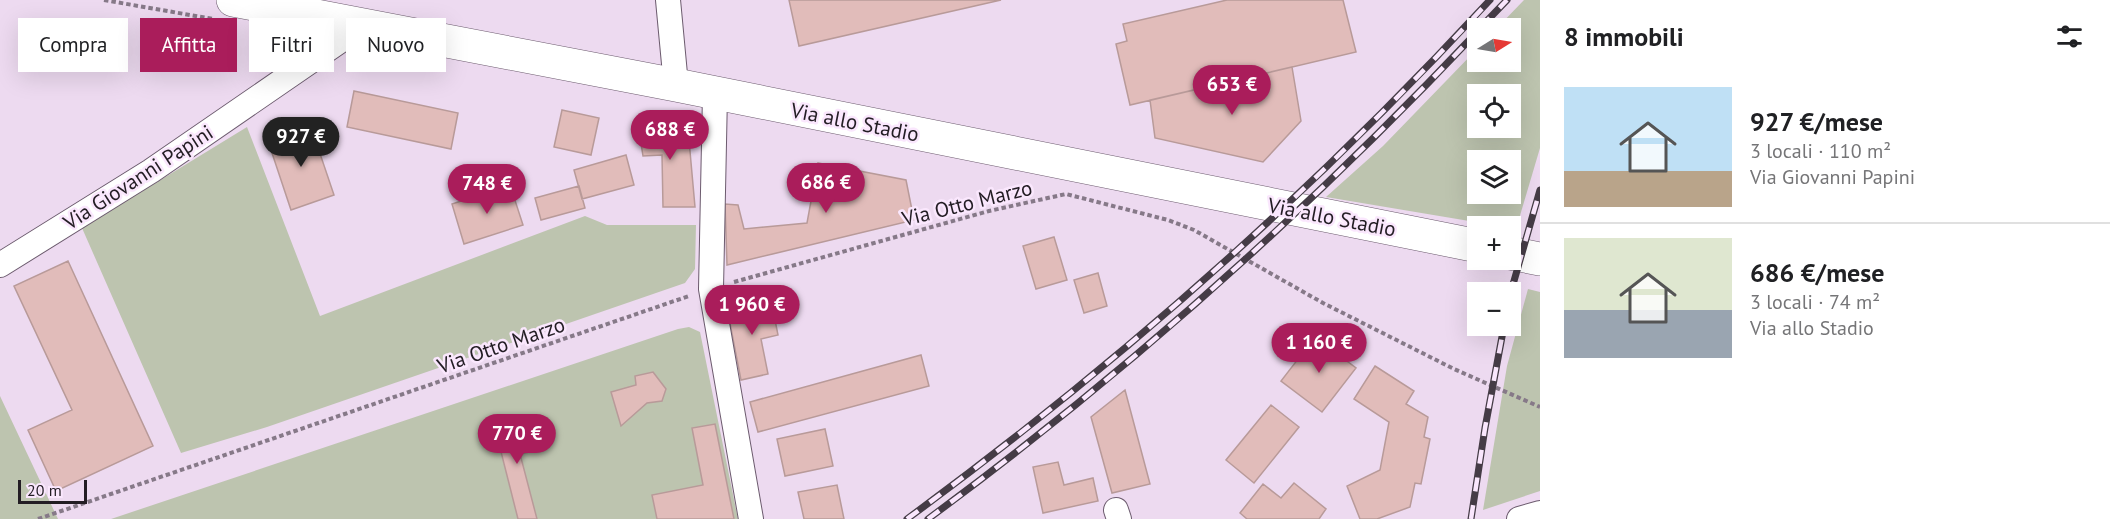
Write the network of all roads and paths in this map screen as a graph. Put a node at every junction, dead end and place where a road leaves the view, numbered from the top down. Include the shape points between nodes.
1 (233, 0) edge
2 (668, 0) edge
3 (346, 22) edge
4 (346, 37) edge
5 (446, 41) edge
6 (676, 85) junction
7 (715, 94) junction
8 (1467, 244) edge
9 (1521, 255) edge
10 (1540, 259) edge
11 (0, 265) edge
12 (711, 289) junction
13 (1540, 407) edge
14 (1540, 513) edge
15 (38, 519) edge
16 (751, 519) edge
17 (1519, 519) edge

1 - 3 main road, Via allo Stadio
2 - 6 street
4 - 11 street, Via Giovanni Papini via 151,171
5 - 6 main road, Via allo Stadio
6 - 7 main road, Via allo Stadio
7 - 8 main road, Via allo Stadio
7 - 12 street
9 - 10 main road
12 - 13 path, Via Otto Marzo via 989,211 1066,194 1194,230 1323,303
12 - 15 path, Via Otto Marzo
12 - 16 street
14 - 17 street

